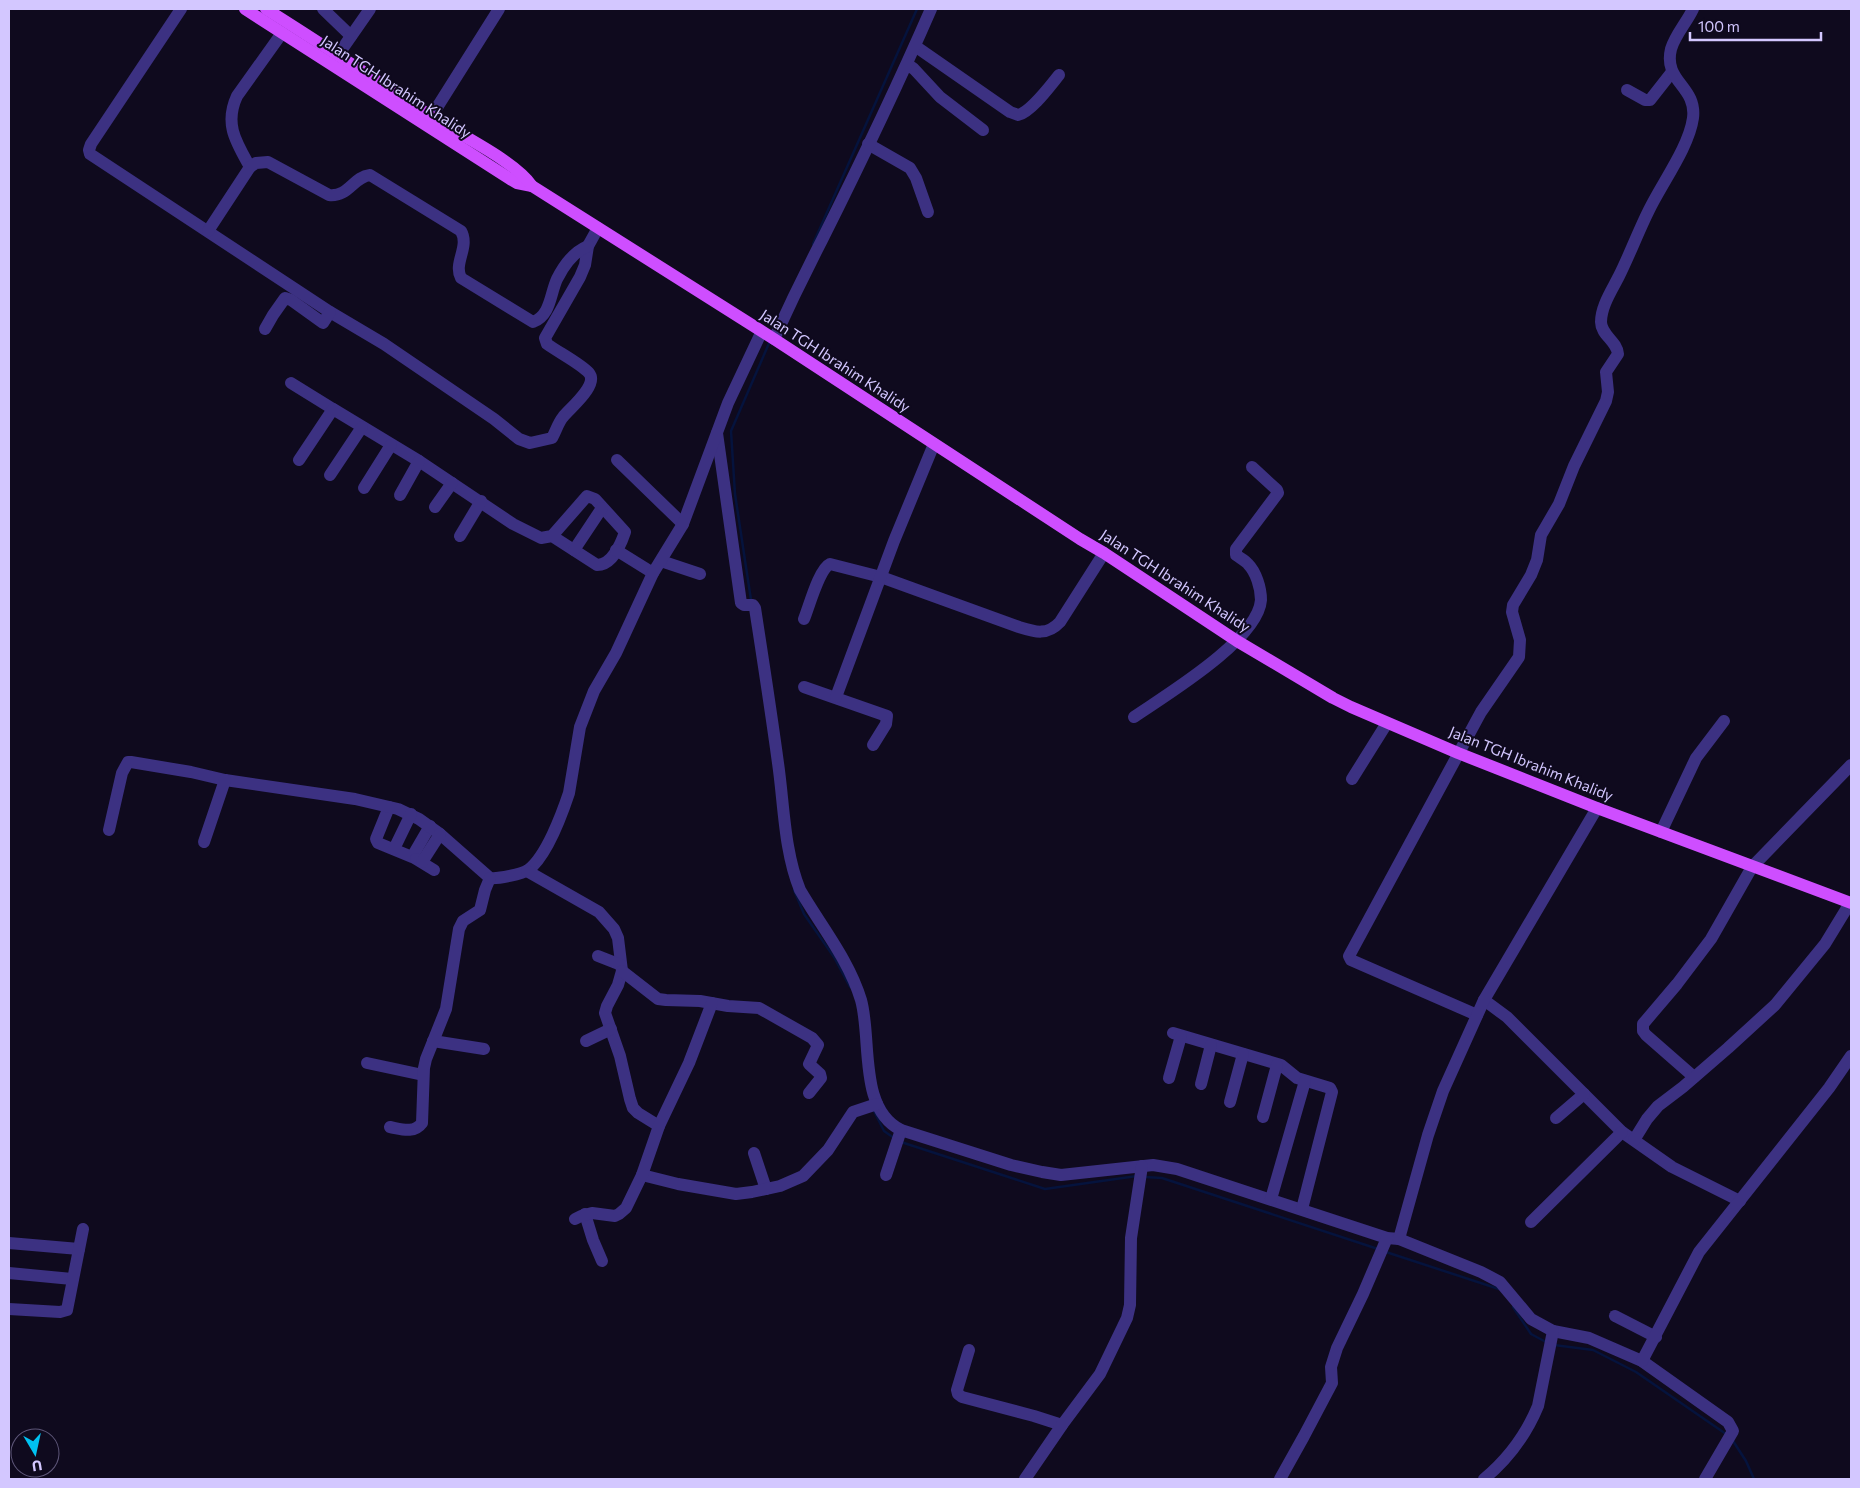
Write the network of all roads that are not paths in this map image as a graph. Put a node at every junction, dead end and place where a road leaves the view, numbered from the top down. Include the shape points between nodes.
1 (181, 9) edge
2 (245, 9) edge
3 (266, 9) edge
4 (323, 9) edge
5 (370, 9) edge
6 (499, 9) edge
7 (931, 9) edge
8 (1693, 9) edge
9 (282, 33) junction
10 (351, 36) junction
11 (915, 46) junction
12 (338, 55) junction
13 (907, 64) junction
14 (1672, 72) junction
15 (1059, 75) dead end
16 (1627, 90) dead end
17 (431, 117) junction
18 (983, 130) dead end
19 (868, 144) junction
20 (250, 167) junction
21 (532, 186) junction
22 (928, 212) dead end
23 (598, 228) junction
24 (208, 231) junction
25 (588, 246) junction
26 (330, 312) junction
27 (266, 329) dead end
28 (768, 336) junction
29 (291, 383) dead end
30 (333, 409) junction
31 (362, 427) junction
32 (716, 433) junction
33 (391, 444) junction
34 (934, 444) junction
35 (299, 460) dead end
36 (616, 460) dead end
37 (419, 461) junction
38 (1252, 467) dead end
39 (330, 475) dead end
40 (452, 483) junction
41 (364, 488) dead end
42 (400, 495) dead end
43 (481, 501) junction
44 (435, 507) dead end
45 (602, 508) junction
46 (683, 524) junction
47 (460, 536) dead end
48 (552, 536) junction
49 (574, 550) junction
50 (616, 550) junction
51 (1104, 553) junction
52 (661, 561) junction
53 (653, 573) junction
54 (700, 574) dead end
55 (880, 577) junction
56 (804, 620) dead end
57 (1237, 641) junction
58 (804, 687) dead end
59 (836, 697) junction
60 (1134, 717) dead end
61 (1724, 720) dead end
62 (1387, 723) junction
63 (873, 744) dead end
64 (1458, 753) junction
65 (1851, 765) edge
66 (1352, 779) dead end
67 (225, 780) junction
68 (389, 807) junction
69 (1597, 808) junction
70 (411, 814) junction
71 (109, 830) dead end
72 (435, 830) junction
73 (1661, 832) junction
74 (204, 842) dead end
75 (394, 849) junction
76 (417, 859) junction
77 (1752, 867) junction
78 (434, 870) dead end
79 (527, 871) junction
80 (490, 878) junction
81 (1851, 903) edge
82 (598, 956) dead end
83 (621, 968) junction
84 (1484, 1000) junction
85 (712, 1003) junction
86 (1477, 1014) junction
87 (611, 1030) junction
88 (434, 1041) junction
89 (586, 1041) dead end
90 (1211, 1045) junction
91 (484, 1049) dead end
92 (1243, 1054) junction
93 (1851, 1056) edge
94 (367, 1063) dead end
95 (1278, 1065) junction
96 (423, 1075) junction
97 (1169, 1078) dead end
98 (1694, 1078) junction
99 (1305, 1081) junction
100 (1201, 1084) dead end
101 (809, 1093) dead end
102 (1584, 1094) junction
103 (1230, 1102) dead end
104 (873, 1105) junction
105 (1263, 1117) dead end
106 (1556, 1118) dead end
107 (659, 1126) junction
108 (390, 1127) dead end
109 (1622, 1132) junction
110 (898, 1137) junction
111 (1634, 1140) junction
112 (754, 1154) dead end
113 (1141, 1173) junction
114 (642, 1175) junction
115 (886, 1175) dead end
116 (766, 1189) junction
117 (1272, 1199) junction
118 (1740, 1201) junction
119 (1302, 1209) junction
120 (1531, 1222) dead end
121 (83, 1229) dead end
122 (1388, 1242) junction
123 (9, 1243) edge
124 (79, 1249) junction
125 (602, 1262) dead end
126 (9, 1273) edge
127 (72, 1279) junction
128 (9, 1310) edge
129 (1615, 1316) dead end
130 (1551, 1337) junction
131 (1656, 1337) junction
132 (969, 1350) dead end
133 (1642, 1361) junction
134 (1062, 1425) junction
135 (1025, 1479) edge
136 (1280, 1479) edge
137 (1484, 1479) edge
138 (1705, 1479) edge

1 - 24 street via 89,151 120,175
2 - 9 main road, Jalan TGH Ibrahim Khalidy
3 - 12 main road, Jalan TGH Ibrahim Khalidy
4 - 10 street
5 - 10 street
6 - 17 street
7 - 11 street
8 - 14 street via 1674,42 1670,60
9 - 20 street via 232,107 234,137
9 - 21 main road, Jalan TGH Ibrahim Khalidy via 510,179
10 - 12 street
11 - 13 street
11 - 15 street via 1018,115 1043,95
12 - 17 main road, Jalan TGH Ibrahim Khalidy
13 - 18 street via 940,97
13 - 19 street
14 - 16 street via 1650,100
14 - 64 street via 1690,95 1693,117 1689,133 1603,310 1603,331 1618,352 1606,372 1607,396 1559,504 1541,534 1531,575 1513,605 1520,640 1519,657 1481,712
17 - 21 main road, Jalan TGH Ibrahim Khalidy via 510,166
19 - 22 street via 910,168
19 - 28 street via 822,239
20 - 24 street
20 - 25 street via 268,162 336,196 370,175 461,231 464,240 459,268 462,278 530,322 539,320 546,312 556,280 570,257
21 - 23 main road, Jalan TGH Ibrahim Khalidy
23 - 25 street
23 - 28 main road, Jalan TGH Ibrahim Khalidy
24 - 26 street
25 - 26 street via 584,270 545,340 588,372 592,379 584,394 561,419 552,438 545,440 522,441 384,344
26 - 27 street via 323,323 286,298
28 - 32 street via 728,403
28 - 34 main road, Jalan TGH Ibrahim Khalidy
29 - 30 street
30 - 31 street
30 - 35 street
31 - 33 street
31 - 39 street
32 - 46 street
32 - 104 street via 740,600 742,604 755,608 795,878 856,986 864,1012
33 - 37 street
33 - 41 street
34 - 51 main road, Jalan TGH Ibrahim Khalidy
34 - 55 street
36 - 46 street
37 - 40 street
37 - 42 street
38 - 57 street via 1278,494 1236,549 1236,555 1251,568 1259,585 1261,600 1256,614
40 - 43 street
40 - 44 street
43 - 47 street
43 - 48 street via 533,535 541,538
45 - 48 street via 592,497 585,497
45 - 49 street
45 - 50 street via 625,531
46 - 52 street
48 - 49 street
49 - 50 street via 601,565
50 - 53 street
51 - 55 street via 1060,622 1045,632 1019,627
51 - 57 main road, Jalan TGH Ibrahim Khalidy
52 - 53 street
52 - 54 street
53 - 79 street via 586,711 561,816 546,846
55 - 56 street via 827,565
55 - 59 street
57 - 60 street
57 - 62 main road, Jalan TGH Ibrahim Khalidy via 1333,698
58 - 59 street
59 - 63 street via 887,716 886,724
61 - 73 street via 1696,758
62 - 64 main road, Jalan TGH Ibrahim Khalidy
62 - 66 street
64 - 69 main road, Jalan TGH Ibrahim Khalidy
64 - 86 street via 1349,958
65 - 77 street
67 - 68 street via 328,794
67 - 71 street via 128,762 122,773
67 - 74 street
68 - 70 street
68 - 75 street via 376,839 378,843
69 - 73 main road, Jalan TGH Ibrahim Khalidy
69 - 84 street
70 - 72 street
70 - 75 street
72 - 76 street
72 - 80 street
73 - 77 main road, Jalan TGH Ibrahim Khalidy
75 - 76 street
76 - 78 street
77 - 81 main road, Jalan TGH Ibrahim Khalidy
77 - 98 street via 1711,938 1643,1026 1643,1031
79 - 80 street
79 - 83 street via 606,917 616,933
80 - 88 street via 480,910 460,925 446,1009
81 - 98 street via 1825,944 1775,1005
82 - 83 street
83 - 85 street via 658,998
83 - 87 street via 616,992 605,1010
84 - 86 street
84 - 102 street via 1507,1017
85 - 101 street via 759,1008 815,1041 817,1047 809,1064 821,1078
85 - 107 street via 690,1063
86 - 122 street via 1443,1091
87 - 89 street
87 - 107 street via 633,1108
88 - 91 street
88 - 96 street
90 - 92 street
90 - 97 street via 1177,1035
90 - 100 street
92 - 95 street
92 - 103 street
93 - 118 street
94 - 96 street
95 - 99 street
95 - 105 street
96 - 108 street via 420,1126 409,1130
98 - 111 street via 1658,1106
99 - 117 street
99 - 119 street via 1330,1088 1332,1092
102 - 106 street
102 - 109 street
104 - 110 street
104 - 116 street via 853,1112 828,1150 803,1176
107 - 114 street
109 - 111 street
109 - 120 street
110 - 113 street via 1042,1172
110 - 115 street
111 - 118 street via 1672,1167
112 - 116 street
113 - 117 street via 1152,1165
113 - 134 street via 1130,1238 1127,1318 1100,1374
114 - 116 street via 736,1194
114 - 125 street via 626,1208 619,1214 580,1217
117 - 119 street
118 - 131 street via 1699,1252
119 - 122 street
121 - 124 street
122 - 130 street via 1481,1272 1500,1282
122 - 136 street via 1332,1359 1329,1388
123 - 124 street
124 - 127 street
126 - 127 street
127 - 128 street via 66,1311
129 - 131 street
130 - 133 street via 1589,1338
130 - 137 street via 1538,1406 1528,1428 1514,1449
131 - 133 street
132 - 134 street via 958,1394
133 - 138 street via 1731,1426 1730,1435
134 - 135 street

